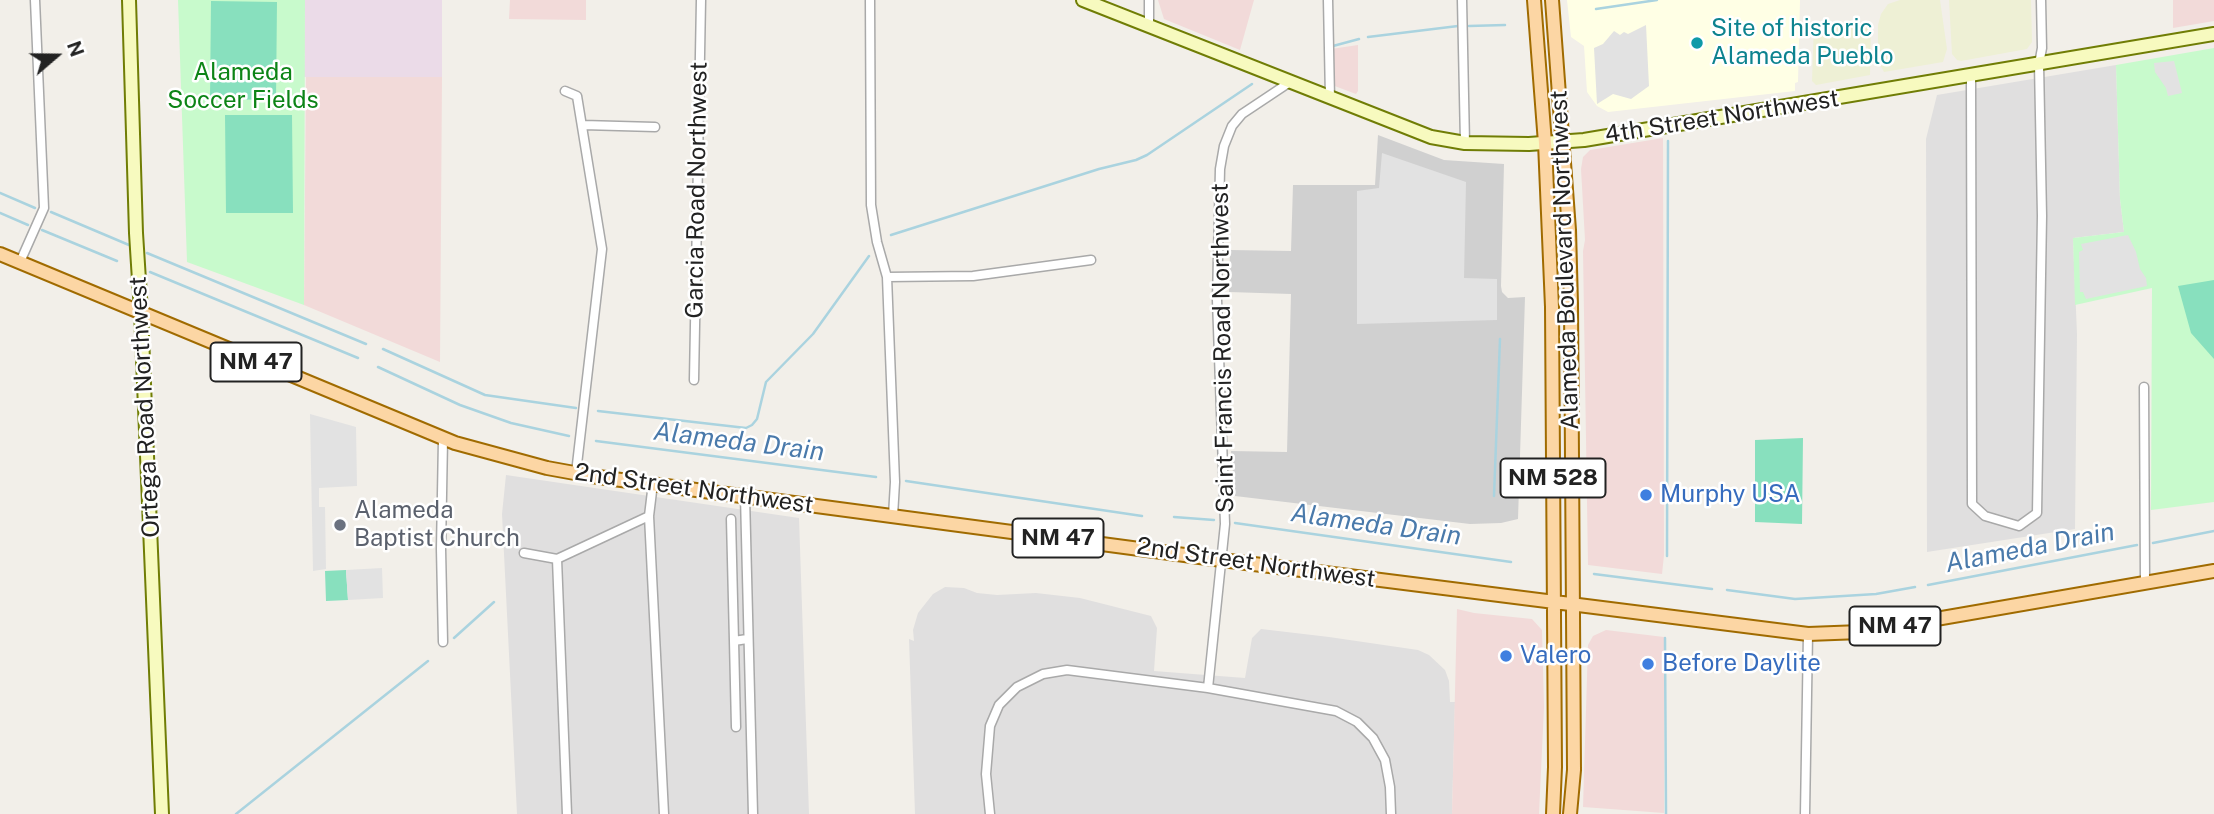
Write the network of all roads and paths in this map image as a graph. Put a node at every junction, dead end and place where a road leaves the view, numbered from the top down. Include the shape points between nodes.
1 (35, 0) edge
2 (129, 0) edge
3 (701, 0) edge
4 (870, 0) edge
5 (1083, 0) edge
6 (1149, 0) edge
7 (1328, 0) edge
8 (1462, 0) edge
9 (1534, 0) edge
10 (1552, 0) edge
11 (2041, 0) edge
12 (1149, 26) junction
13 (2214, 34) edge
14 (2039, 64) junction
15 (1970, 76) junction
16 (1290, 82) junction
17 (565, 91) dead end
18 (1330, 98) junction
19 (583, 125) junction
20 (655, 127) dead end
21 (1563, 141) junction
22 (1465, 143) junction
23 (1545, 143) junction
24 (0, 254) edge
25 (1090, 260) dead end
26 (20, 262) junction
27 (887, 277) junction
28 (141, 312) junction
29 (694, 380) dead end
30 (2144, 387) dead end
31 (443, 439) junction
32 (576, 473) junction
33 (653, 483) junction
34 (745, 496) junction
35 (649, 516) junction
36 (892, 516) junction
37 (732, 519) dead end
38 (524, 553) dead end
39 (557, 559) junction
40 (1222, 560) junction
41 (2214, 571) edge
42 (2146, 583) junction
43 (1554, 601) junction
44 (1574, 604) junction
45 (1808, 634) junction
46 (747, 639) junction
47 (734, 641) junction
48 (443, 642) dead end
49 (1208, 688) junction
50 (736, 727) dead end
51 (162, 814) edge
52 (567, 814) edge
53 (664, 814) edge
54 (753, 814) edge
55 (990, 814) edge
56 (1391, 814) edge
57 (1553, 814) edge
58 (1570, 814) edge
59 (1805, 814) edge

1 - 26 street via 44,208
2 - 28 main road, Ortega Road Northwest
3 - 29 street, Garcia Road Northwest
4 - 27 street via 871,205
5 - 12 main road, 4th Street Northwest
6 - 12 street
7 - 18 street
8 - 22 street
9 - 23 main road, Alameda Boulevard Northwest / NM 528
10 - 21 main road, Alameda Boulevard Northwest / NM 528
11 - 14 street
12 - 16 main road, 4th Street Northwest
13 - 14 main road, 4th Street Northwest
14 - 15 main road, 4th Street Northwest
14 - 15 street via 2042,216 2037,513 2019,526 1985,516 1972,504
15 - 21 main road, 4th Street Northwest
16 - 18 main road, 4th Street Northwest
16 - 40 street, Saint Francis Road Northwest via 1242,114 1232,126 1220,169 1217,300 1225,524
17 - 19 street via 577,96
18 - 22 main road, 4th Street Northwest via 1431,137
19 - 20 street
19 - 32 street via 602,249
21 - 23 main road, 4th Street Northwest
21 - 44 main road, Alameda Boulevard Northwest / NM 528 via 1571,304
22 - 23 main road, 4th Street Northwest
23 - 43 main road, Alameda Boulevard Northwest / NM 528 via 1552,307
24 - 26 main road, 2nd Street Northwest / NM 47
25 - 27 street via 973,276
26 - 28 main road, 2nd Street Northwest / NM 47
27 - 36 street via 895,482
28 - 31 main road, 2nd Street Northwest / NM 47
28 - 51 main road, Ortega Road Northwest
30 - 42 street
31 - 32 main road, 2nd Street Northwest / NM 47
31 - 48 street
32 - 33 main road, 2nd Street Northwest / NM 47
33 - 34 main road, 2nd Street Northwest / NM 47
33 - 35 street
34 - 36 main road, 2nd Street Northwest / NM 47
34 - 46 street
35 - 39 street
35 - 53 street
36 - 40 main road, 2nd Street Northwest / NM 47
37 - 47 street
38 - 39 street
39 - 52 street
40 - 43 main road, 2nd Street Northwest / NM 47
40 - 49 street, Saint Francis Road Northwest
41 - 42 main road, 2nd Street Northwest / NM 47
42 - 45 main road, 2nd Street Northwest / NM 47 via 1861,632
43 - 44 main road, 2nd Street Northwest / NM 47
43 - 57 main road, Alameda Boulevard Northwest / NM 528
44 - 45 main road, 2nd Street Northwest / NM 47
44 - 58 main road, Alameda Boulevard Northwest / NM 528
45 - 59 street
46 - 47 street
46 - 54 street
47 - 50 street
49 - 55 street via 1067,670 1043,674 1017,687 999,705 989,726 986,774
49 - 56 street via 1336,711 1357,722 1385,760

